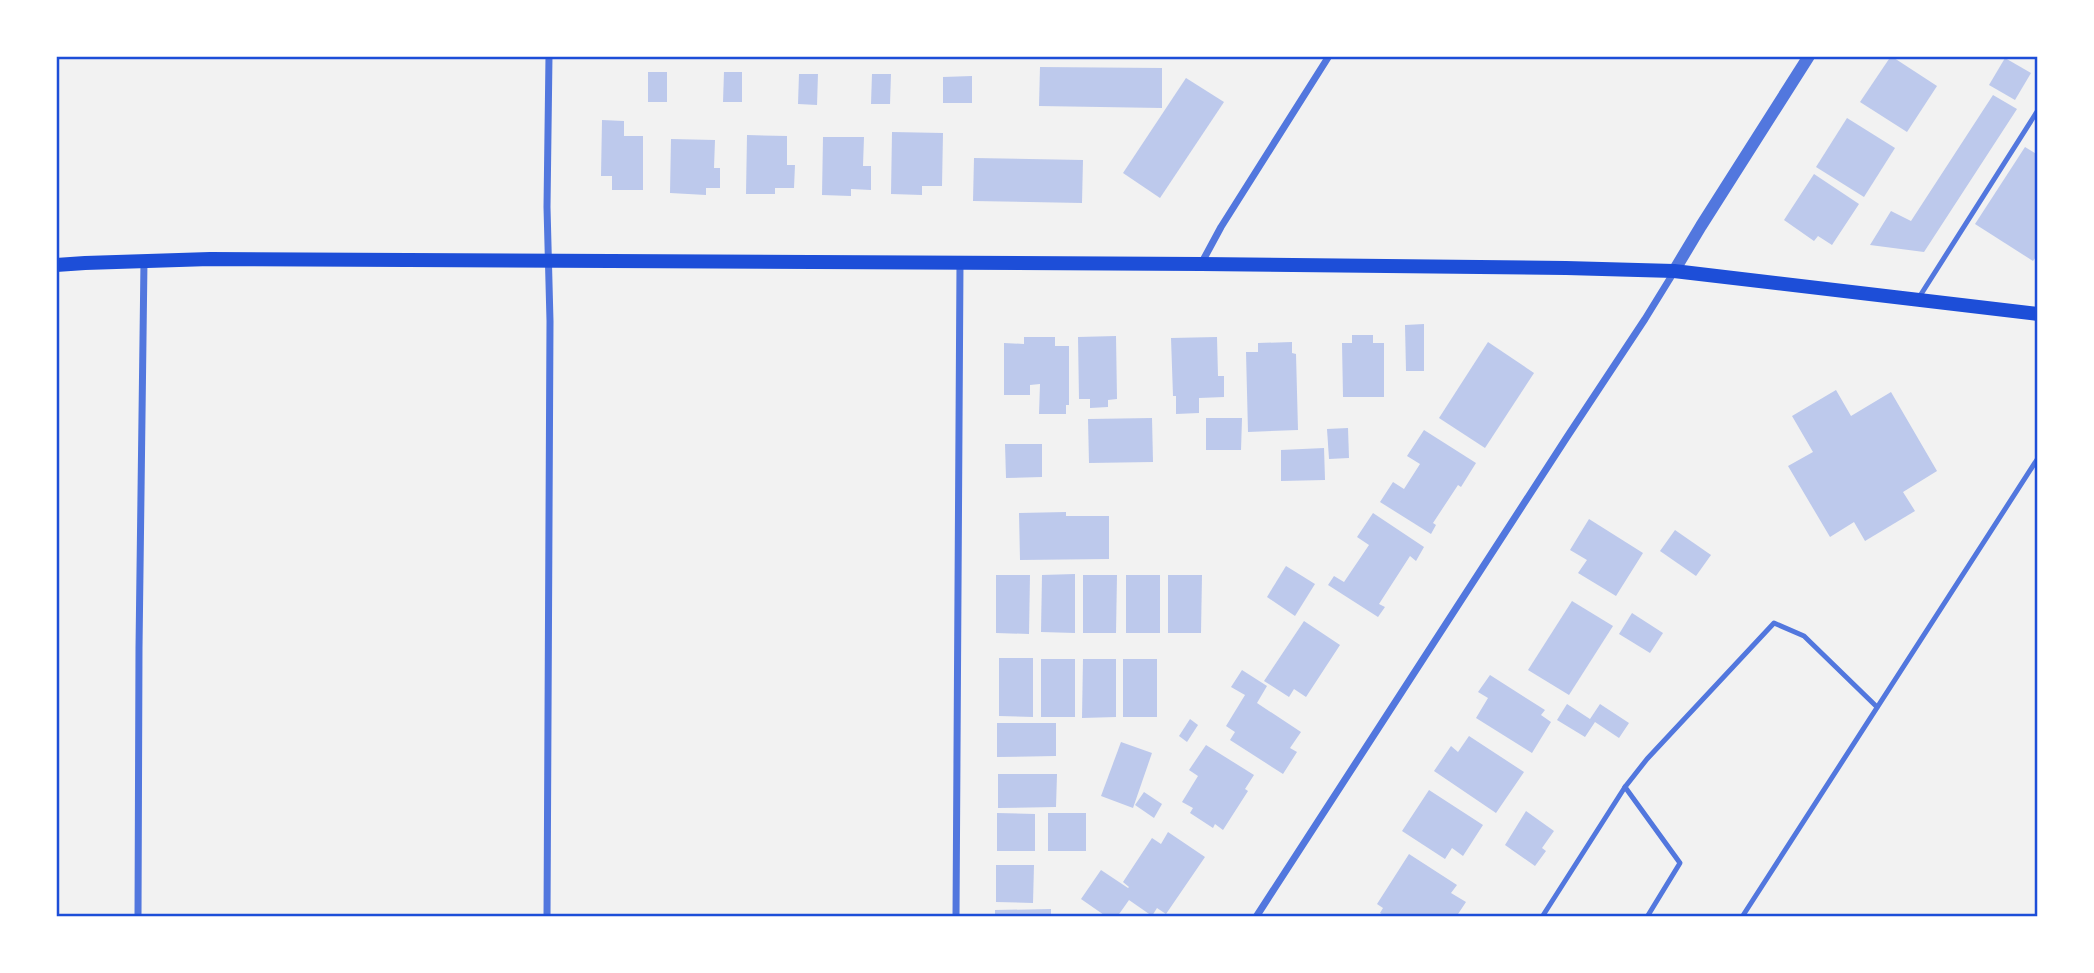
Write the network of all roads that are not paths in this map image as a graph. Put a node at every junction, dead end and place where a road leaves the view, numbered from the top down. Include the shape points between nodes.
1 (550, 56) edge
2 (1329, 56) edge
3 (1809, 56) edge
4 (2038, 110) edge
5 (144, 261) junction
6 (548, 262) junction
7 (960, 263) junction
8 (1201, 264) junction
9 (56, 265) edge
10 (1675, 271) junction
11 (1918, 299) junction
12 (2038, 314) edge
13 (2038, 458) edge
14 (1877, 708) junction
15 (1625, 787) junction
16 (138, 917) edge
17 (547, 917) edge
18 (956, 917) edge
19 (1255, 917) edge
20 (1542, 917) edge
21 (1647, 917) edge
22 (1742, 917) edge

1 - 6 street
2 - 8 street
3 - 10 street
4 - 11 lane
5 - 6 main road
5 - 9 main road
5 - 16 street
6 - 7 main road
6 - 17 street
7 - 8 main road
7 - 18 street
8 - 10 main road
10 - 11 main road
10 - 19 street
11 - 12 main road
13 - 14 lane
14 - 15 lane via 1804,636 1774,623
14 - 22 lane
15 - 20 lane
15 - 21 lane via 1681,863

